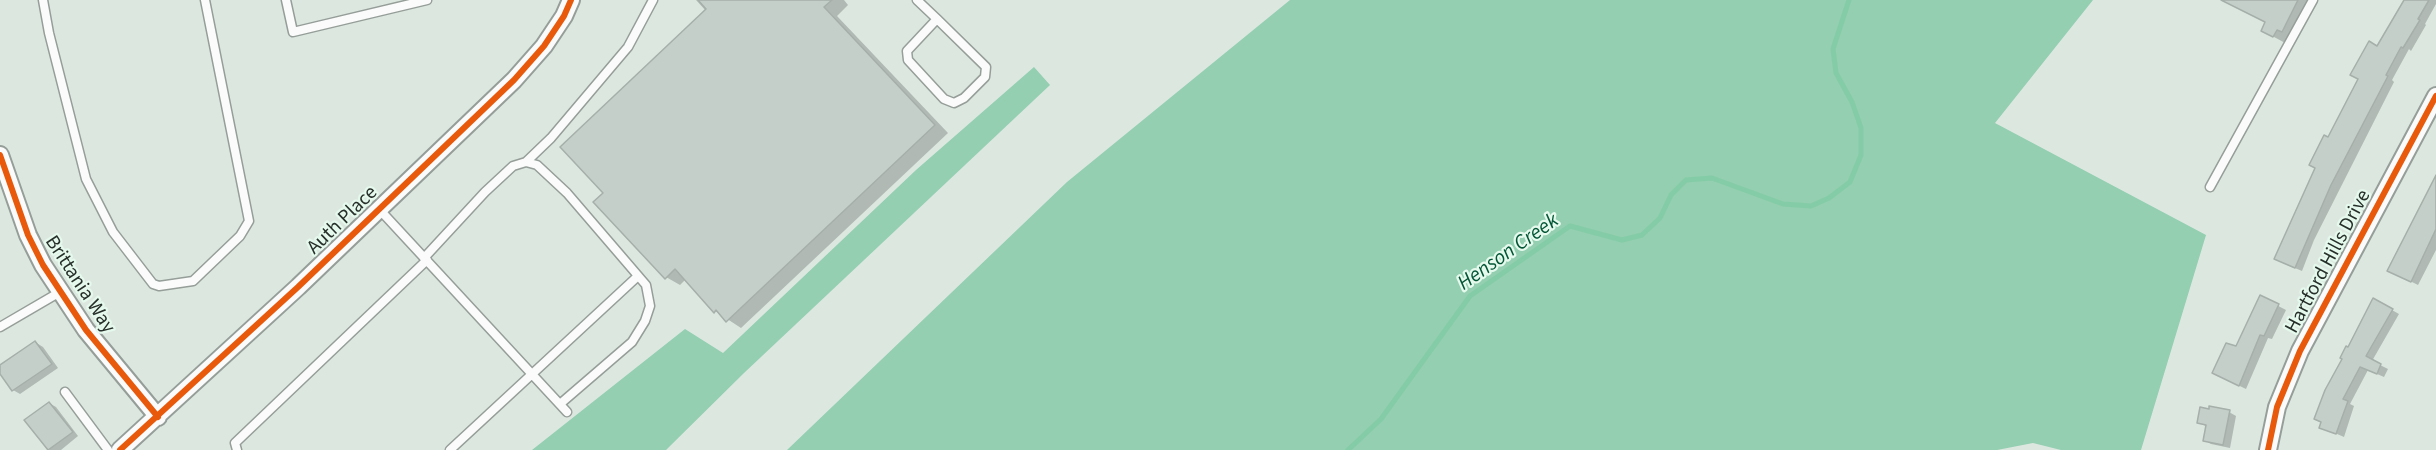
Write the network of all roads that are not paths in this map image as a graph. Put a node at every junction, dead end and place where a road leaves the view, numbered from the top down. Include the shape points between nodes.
1 (43, 0) edge
2 (205, 0) edge
3 (286, 0) edge
4 (427, 0) edge
5 (571, 0) edge
6 (653, 0) edge
7 (917, 0) edge
8 (2313, 0) edge
9 (937, 20) junction
10 (2436, 96) edge
11 (0, 155) edge
12 (526, 162) junction
13 (2210, 187) dead end
14 (379, 209) junction
15 (426, 259) junction
16 (638, 276) junction
17 (60, 292) junction
18 (0, 327) edge
19 (532, 374) junction
20 (65, 392) dead end
21 (560, 404) junction
22 (567, 412) dead end
23 (158, 417) junction
24 (108, 450) edge
25 (120, 450) edge
26 (237, 450) edge
27 (450, 450) edge
28 (2268, 450) edge

1 - 2 lane via 86,179 112,232 153,284 159,286 193,281 240,236 249,221
3 - 4 lane via 293,32
5 - 14 street, Auth Place via 544,46 514,80
6 - 12 lane via 628,47
7 - 9 lane
8 - 13 lane
9 - 9 lane via 986,67 985,77 954,103 944,99 908,60 907,51
10 - 28 street, Hartford Hills Drive via 2300,351 2277,407
11 - 17 street, Brittania Way via 28,235
12 - 15 lane via 513,166 485,192
12 - 16 lane via 537,165 567,193
14 - 15 lane
14 - 23 street, Auth Place
15 - 19 lane
15 - 26 lane via 235,443
16 - 19 lane
16 - 21 lane via 646,285 650,306 645,321 632,342
17 - 18 lane
17 - 23 street, Brittania Way
19 - 21 lane
19 - 27 lane
20 - 24 lane
21 - 22 lane
23 - 25 street, Auth Place

